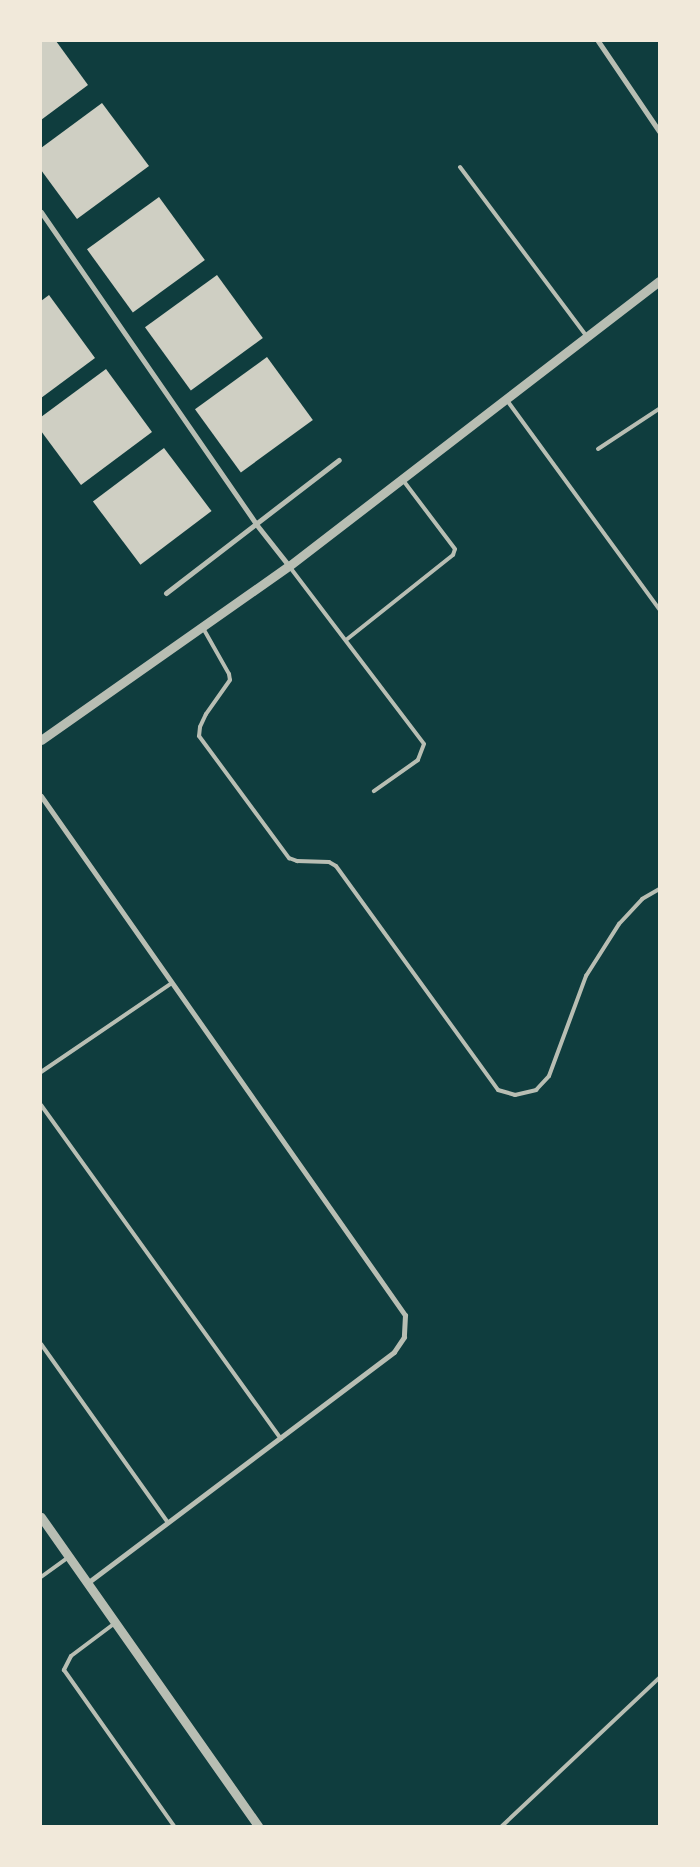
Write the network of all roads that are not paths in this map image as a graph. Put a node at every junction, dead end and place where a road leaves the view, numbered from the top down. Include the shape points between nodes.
1 (598, 41) edge
2 (659, 131) edge
3 (460, 167) dead end
4 (41, 212) edge
5 (659, 281) edge
6 (587, 337) junction
7 (506, 399) junction
8 (659, 409) edge
9 (598, 449) dead end
10 (339, 460) dead end
11 (402, 479) junction
12 (256, 524) junction
13 (289, 566) junction
14 (166, 593) dead end
15 (659, 609) edge
16 (202, 628) junction
17 (346, 640) junction
18 (41, 740) edge
19 (374, 791) dead end
20 (41, 796) edge
21 (659, 889) edge
22 (172, 983) junction
23 (41, 1072) edge
24 (41, 1105) edge
25 (41, 1344) edge
26 (281, 1439) junction
27 (41, 1517) edge
28 (168, 1522) junction
29 (68, 1557) junction
30 (41, 1577) edge
31 (86, 1583) junction
32 (115, 1623) junction
33 (659, 1678) edge
34 (174, 1826) edge
35 (258, 1826) edge
36 (502, 1826) edge

1 - 2 street
3 - 6 lane
4 - 12 street
5 - 6 street
6 - 7 street
7 - 11 street
7 - 15 lane
8 - 9 lane
10 - 12 street
11 - 13 street
11 - 17 lane via 455,549 452,556
12 - 13 street
12 - 14 street
13 - 16 street
13 - 17 lane
16 - 18 street
16 - 21 lane via 230,680 206,714 200,736 289,858 329,862 336,866 498,1090 515,1095 536,1090 549,1076 586,976 619,924 642,899
17 - 19 lane via 424,744 418,760
20 - 22 street
22 - 23 lane
22 - 26 street via 405,1315 404,1337 394,1352
24 - 26 lane
25 - 28 lane
26 - 28 street
27 - 29 street
28 - 31 street
29 - 30 lane
29 - 31 street
31 - 32 street
32 - 34 lane via 71,1656 64,1670
32 - 35 street
33 - 36 lane

